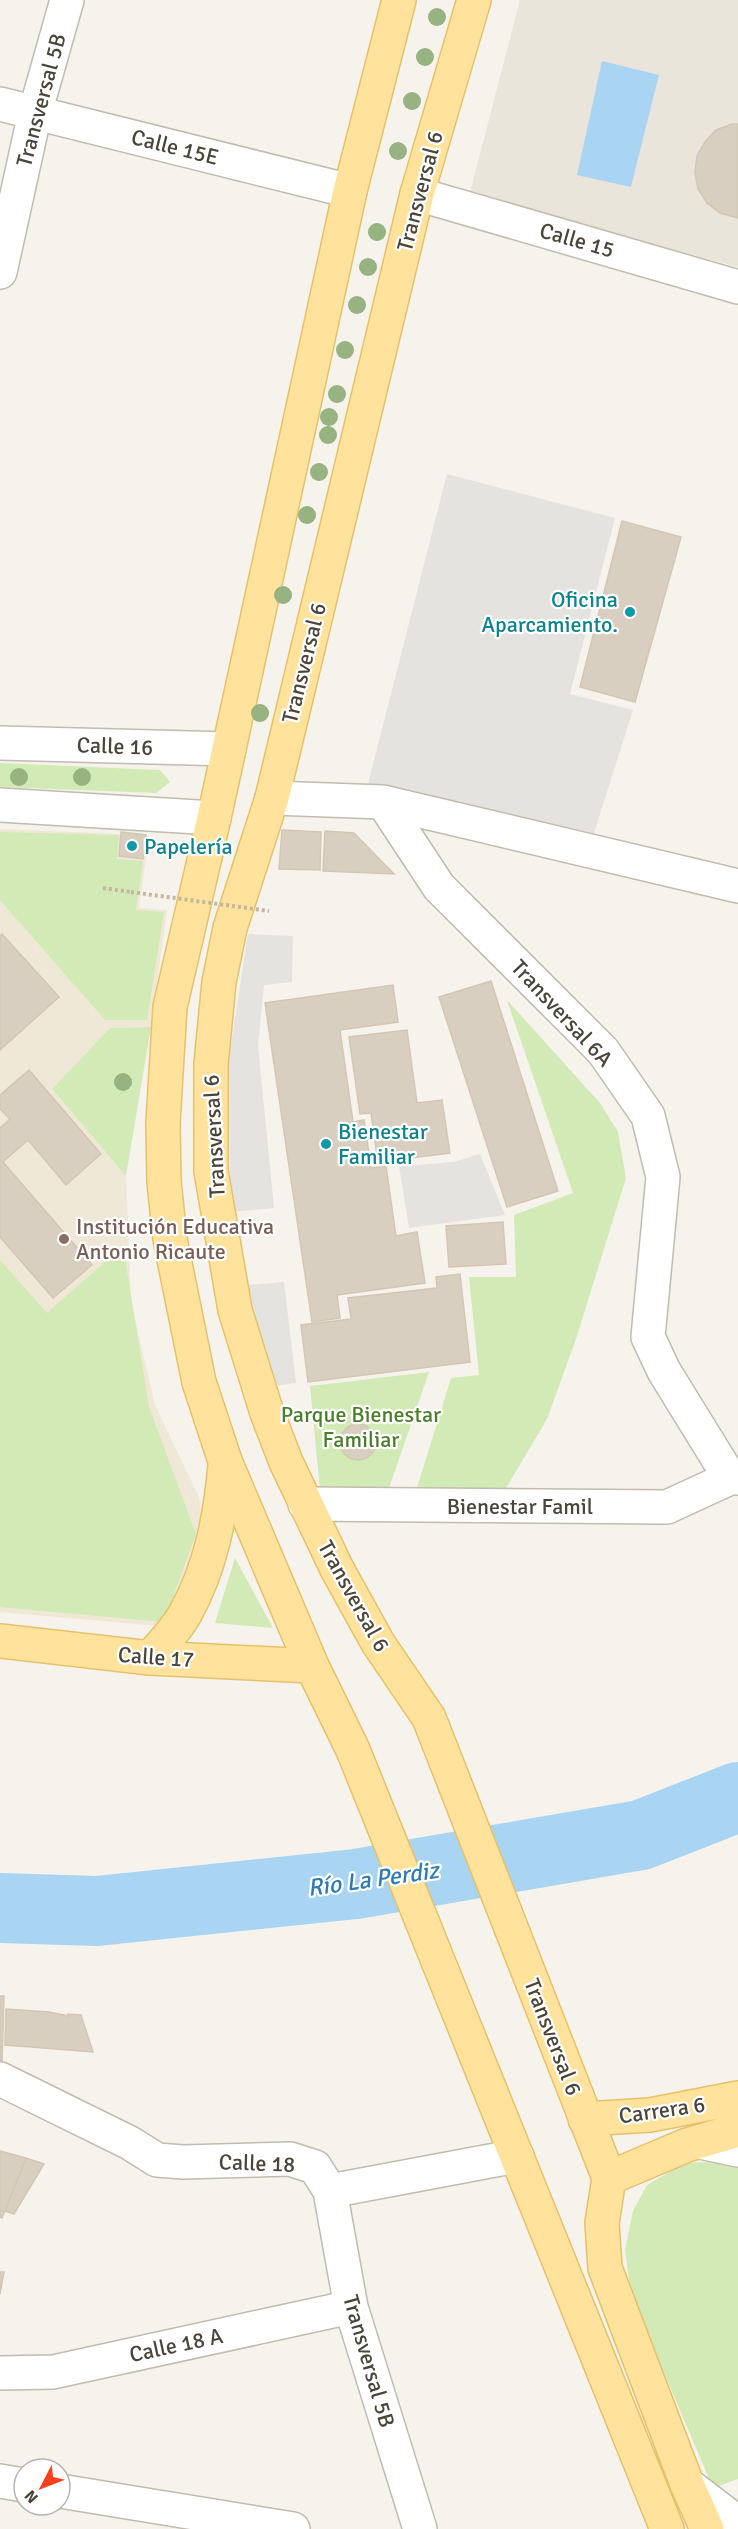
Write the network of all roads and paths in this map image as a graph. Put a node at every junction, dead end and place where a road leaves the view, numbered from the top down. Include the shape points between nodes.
1 (67, 0) edge
2 (399, 0) edge
3 (474, 0) edge
4 (0, 104) edge
5 (35, 112) junction
6 (350, 191) junction
7 (417, 194) junction
8 (0, 272) edge
9 (738, 287) edge
10 (0, 743) edge
11 (229, 749) junction
12 (272, 798) junction
13 (383, 802) junction
14 (0, 805) edge
15 (214, 818) junction
16 (738, 886) edge
17 (103, 888) dead end
18 (269, 911) dead end
19 (225, 1461) junction
20 (734, 1478) edge
21 (305, 1504) junction
22 (0, 1641) edge
23 (150, 1658) junction
24 (312, 1666) junction
25 (0, 2079) edge
26 (738, 2098) edge
27 (585, 2119) junction
28 (738, 2130) edge
29 (700, 2142) junction
30 (738, 2150) edge
31 (517, 2156) junction
32 (609, 2178) junction
33 (330, 2191) junction
34 (351, 2307) junction
35 (0, 2373) edge
36 (687, 2484) junction
37 (72, 2493) edge
38 (738, 2523) edge
39 (293, 2529) edge
40 (420, 2529) edge
41 (667, 2529) edge
42 (707, 2529) edge

1 - 5 street, Transversal 5B
2 - 6 main road, Transversal 6
3 - 7 main road, Transversal 6
4 - 5 street, Calle 15E
5 - 6 street, Calle 15E
5 - 8 street, Transversal 5B
6 - 11 main road, Transversal 6
7 - 9 street, Calle 15
7 - 12 main road, Transversal 6
10 - 11 street, Calle 16
11 - 15 main road, Transversal 6
12 - 13 street
12 - 21 main road, Transversal 6 via 230,928 219,982 211,1064 211,1171 234,1310 267,1413
13 - 16 street
13 - 20 street, Transversal 6A via 439,887 603,1051 648,1116 663,1177 648,1337 664,1371
14 - 15 street
15 - 19 main road, Transversal 6 via 170,1007 163,1122 164,1182 170,1239 199,1382
17 - 18 path, bridge
19 - 23 main road via 221,1515 208,1567 184,1616
19 - 24 main road, Transversal 6
20 - 21 street, Bienestar Famil via 667,1507
21 - 27 main road, Transversal 6 via 378,1642 429,1718
22 - 23 main road, Calle 17
23 - 24 main road, Calle 17
24 - 31 main road, Transversal 6 via 353,1750
25 - 33 street, Calle 18 via 158,2160 290,2159 315,2167
26 - 27 main road, Carrera 6 via 650,2115
27 - 32 main road, Transversal 6
28 - 29 main road
29 - 30 street
29 - 32 main road
31 - 33 street
31 - 41 main road, Transversal 6
32 - 36 main road via 602,2223 605,2268
33 - 34 street, Transversal 5B
34 - 35 street, Calle 18 A via 53,2372
34 - 40 street, Transversal 5B
36 - 38 street
36 - 42 main road
37 - 39 street

